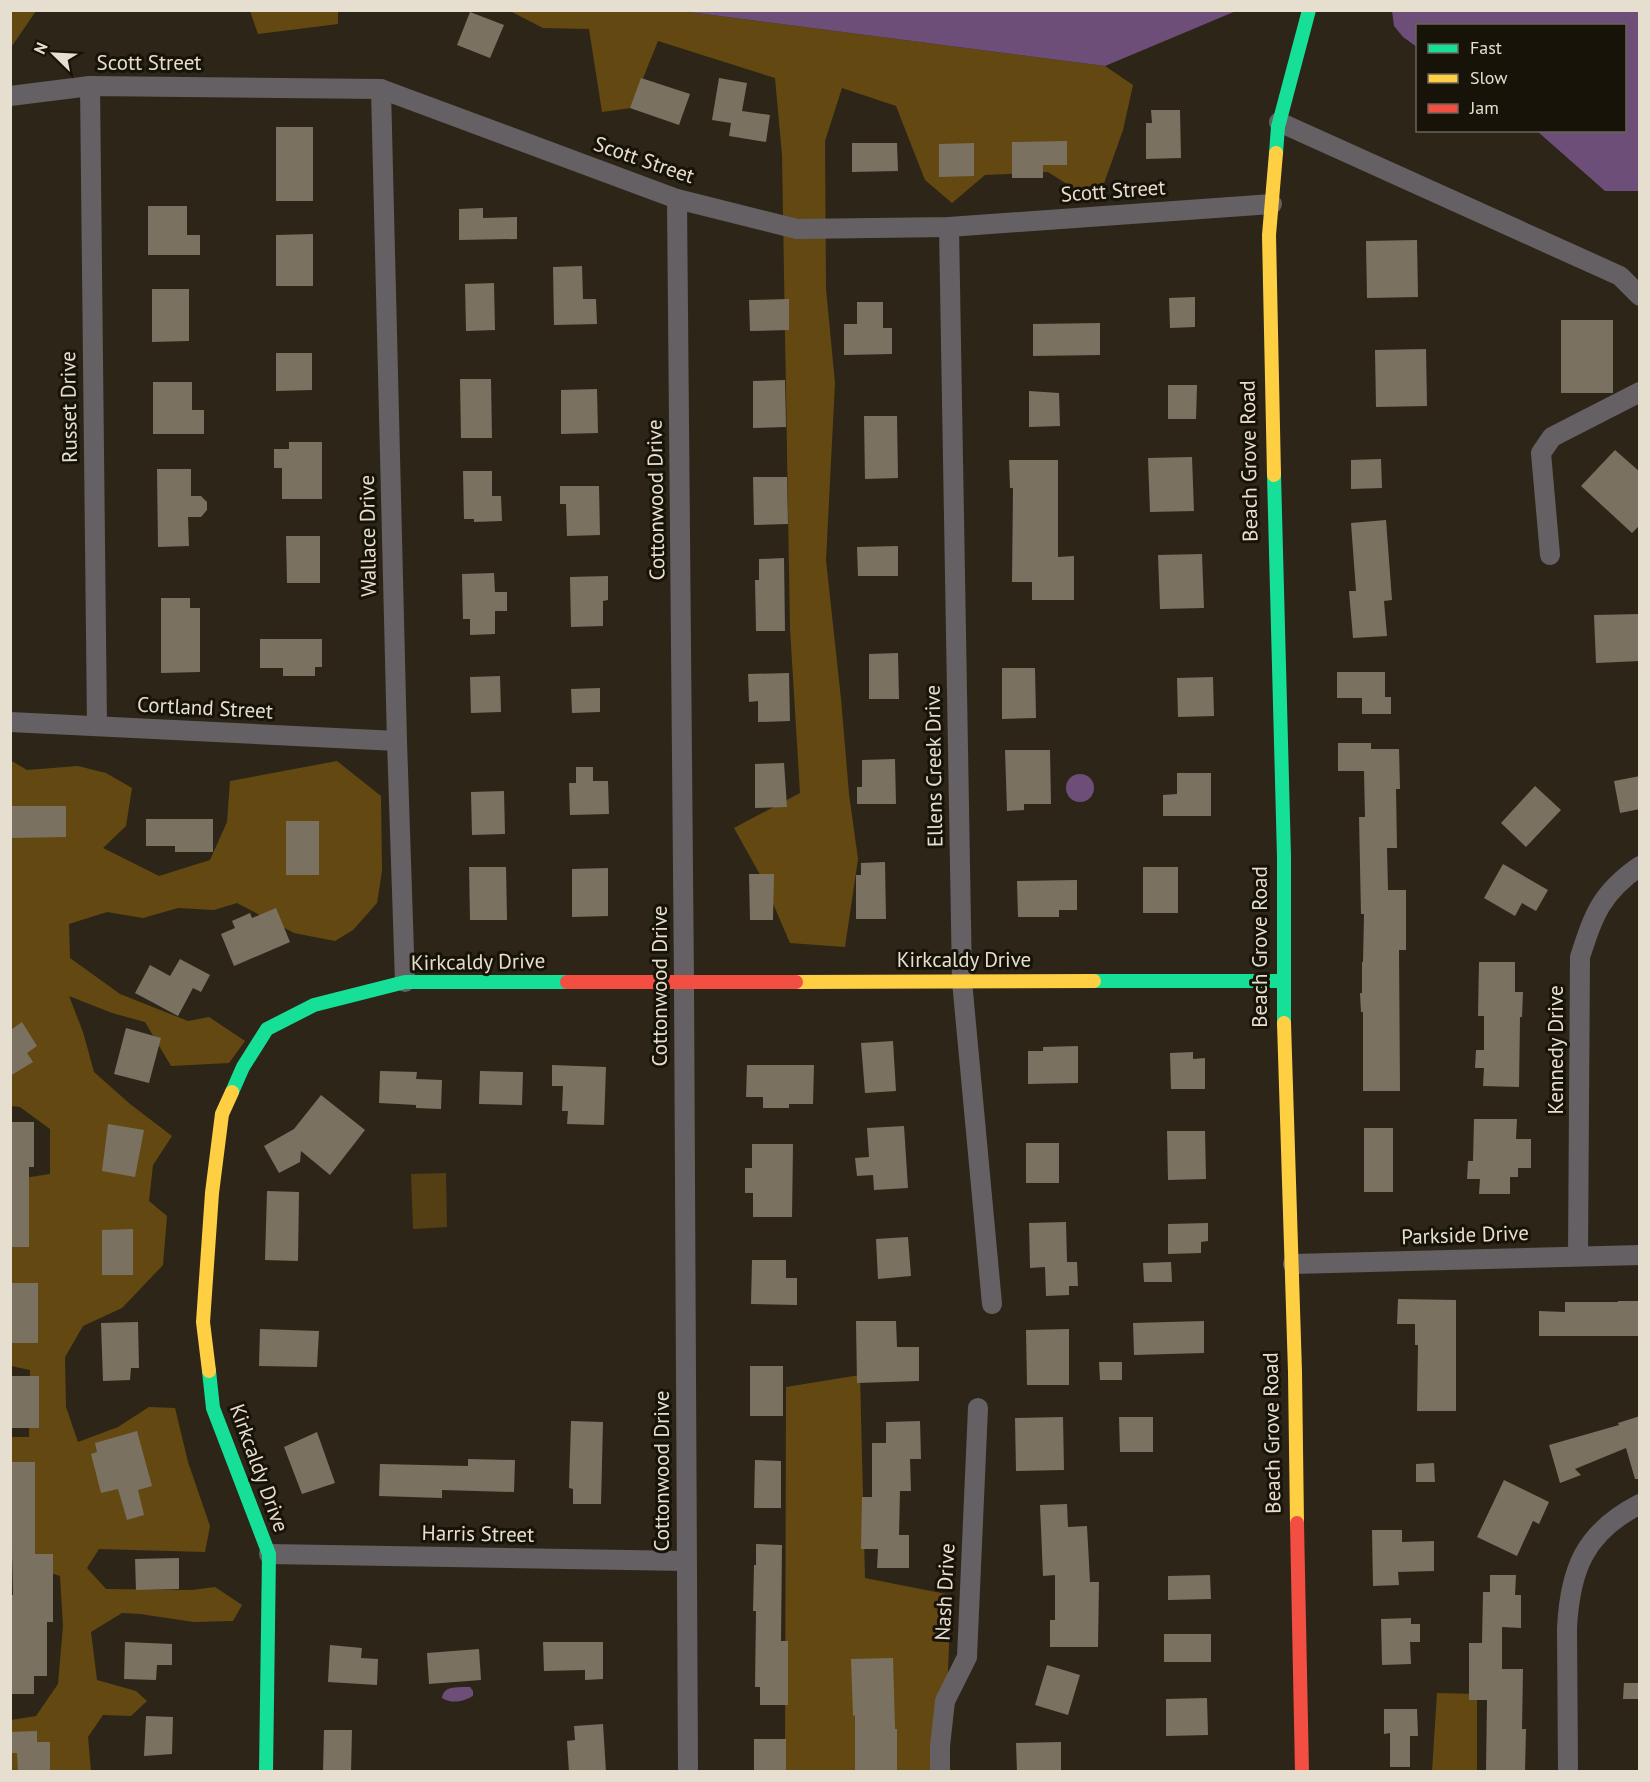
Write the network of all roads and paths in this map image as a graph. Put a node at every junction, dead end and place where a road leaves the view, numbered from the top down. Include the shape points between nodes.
1 (1309, 10) edge
2 (90, 86) junction
3 (381, 89) junction
4 (10, 96) edge
5 (1279, 122) junction
6 (677, 199) junction
7 (1272, 204) junction
8 (949, 227) junction
9 (1640, 296) edge
10 (1640, 392) edge
11 (1550, 555) dead end
12 (10, 722) edge
13 (97, 726) junction
14 (397, 741) junction
15 (1640, 866) edge
16 (962, 981) junction
17 (1283, 981) junction
18 (405, 982) junction
19 (684, 982) junction
20 (1578, 1255) junction
21 (1640, 1255) edge
22 (1293, 1264) junction
23 (992, 1304) dead end
24 (978, 1408) dead end
25 (1640, 1504) edge
26 (269, 1554) junction
27 (686, 1561) junction
28 (266, 1772) edge
29 (688, 1772) edge
30 (940, 1772) edge
31 (1302, 1772) edge
32 (1568, 1772) edge

1 - 5 street, Beach Grove Road
2 - 3 street, Scott Street
2 - 4 street, Scott Street
2 - 13 street, Russet Drive
3 - 6 street, Scott Street
3 - 14 street, Wallace Drive
5 - 7 street, Beach Grove Road
5 - 9 street via 1620,276
6 - 8 street, Scott Street via 797,229
6 - 19 street, Cottonwood Drive
7 - 8 street, Scott Street
7 - 17 street, Beach Grove Road via 1269,235 1284,857
8 - 16 street, Ellens Creek Drive
10 - 11 street via 1552,437 1541,453
12 - 13 street, Cortland Street
13 - 14 street, Cortland Street
14 - 18 street, Wallace Drive
15 - 20 street, Kennedy Drive via 1601,902 1580,957
16 - 17 street, Kirkcaldy Drive
16 - 19 street, Kirkcaldy Drive
16 - 23 street, Ellens Creek Drive
17 - 22 street, Beach Grove Road
18 - 19 street, Kirkcaldy Drive
18 - 26 street, Kirkcaldy Drive via 314,1005 267,1029 243,1067 222,1114 203,1322 213,1408
19 - 27 street, Cottonwood Drive
20 - 21 street, Parkside Drive
20 - 22 street, Parkside Drive
22 - 31 street, Beach Grove Road
24 - 30 street, Nash Drive via 967,1657 945,1701
25 - 32 street via 1622,1513 1589,1544 1572,1584 1567,1628
26 - 27 street, Harris Street
26 - 28 street, Kirkcaldy Drive
27 - 29 street, Cottonwood Drive

